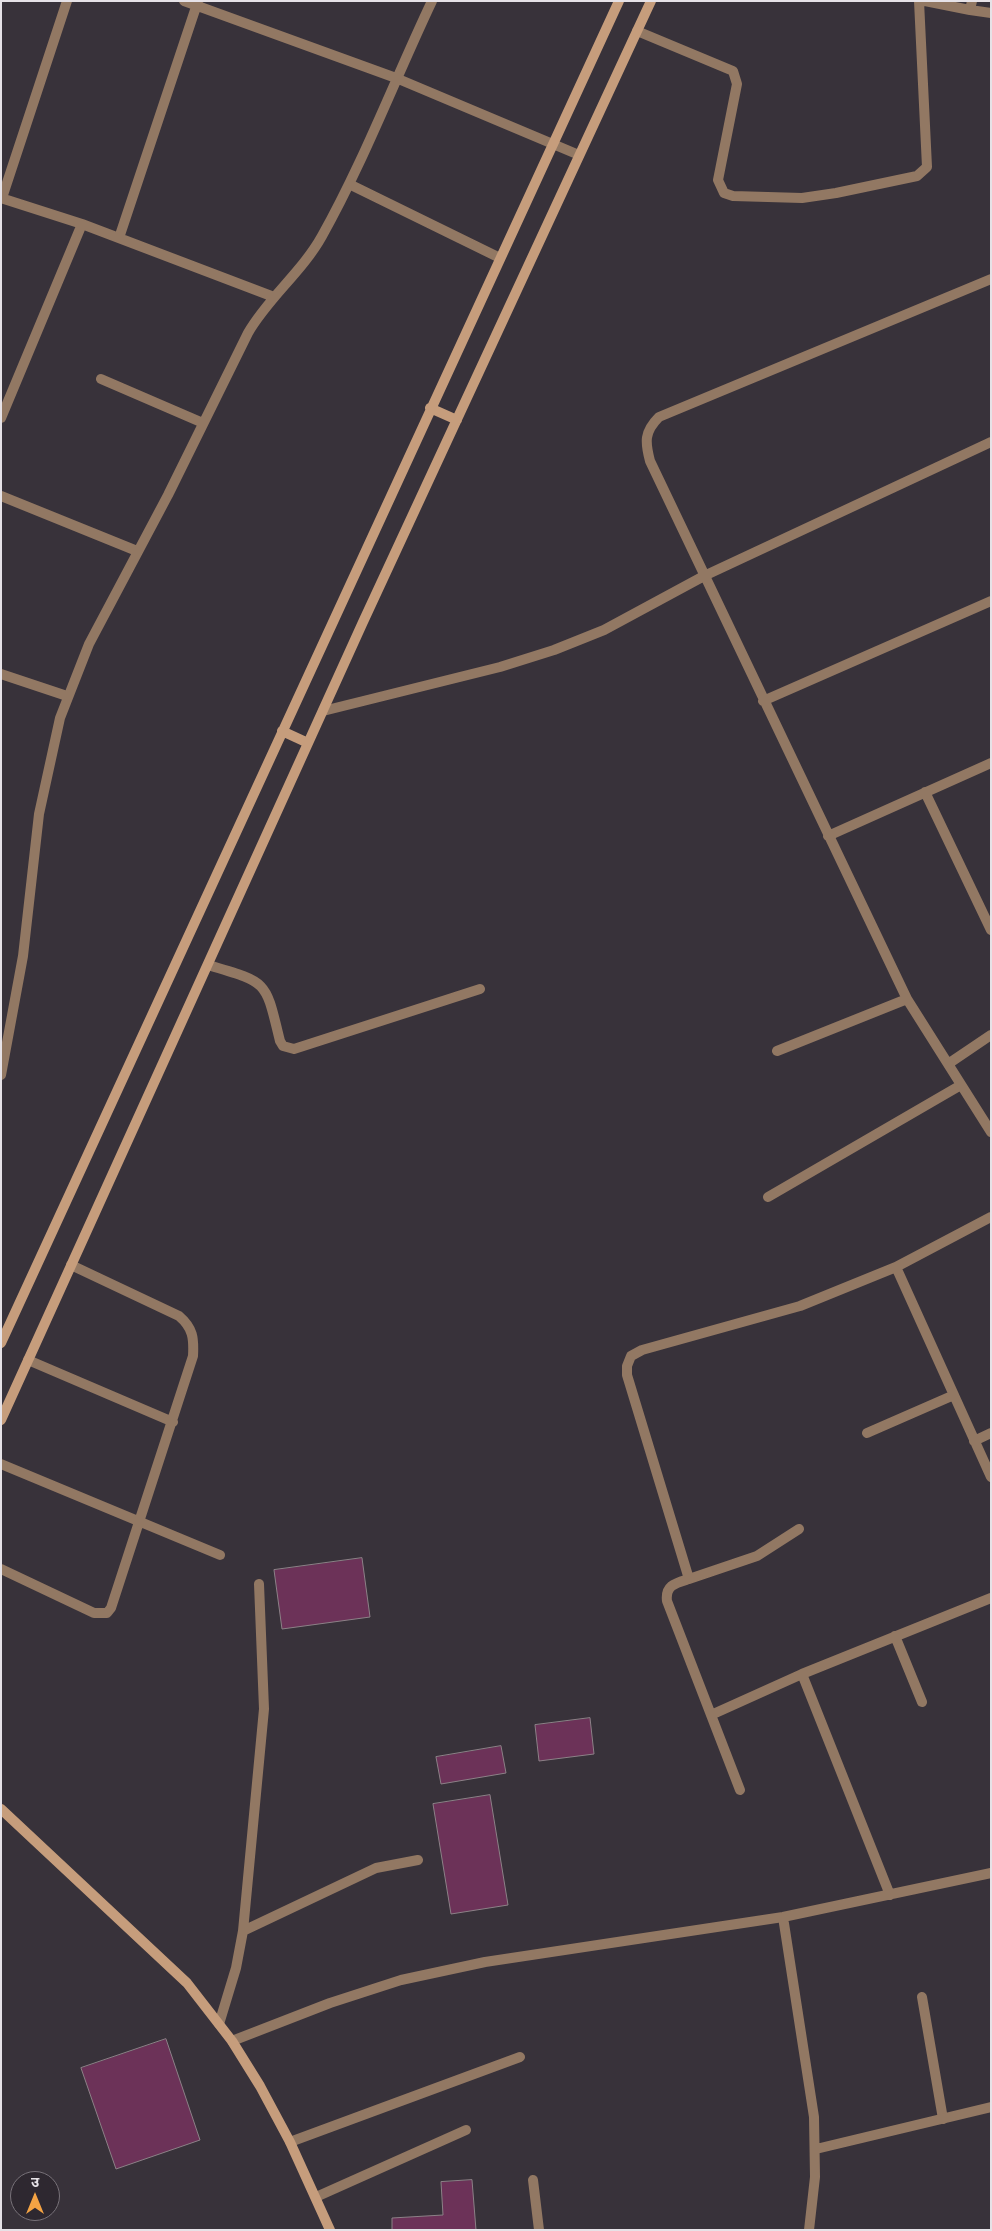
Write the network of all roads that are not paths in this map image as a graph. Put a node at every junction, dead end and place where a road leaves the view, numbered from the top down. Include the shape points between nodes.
1 (67, 1) edge
2 (184, 1) edge
3 (432, 1) edge
4 (619, 1) edge
5 (651, 1) edge
6 (919, 1) edge
7 (925, 1) edge
8 (198, 3) edge
9 (971, 6) edge
10 (991, 13) edge
11 (637, 31) junction
12 (396, 78) junction
13 (553, 143) junction
14 (579, 155) junction
15 (349, 184) junction
16 (2, 198) edge
17 (82, 224) junction
18 (119, 238) junction
19 (500, 258) junction
20 (991, 279) edge
21 (274, 297) junction
22 (100, 379) dead end
23 (430, 408) junction
24 (1, 418) edge
25 (457, 420) junction
26 (203, 423) junction
27 (991, 442) edge
28 (1, 496) edge
29 (137, 551) junction
30 (704, 576) junction
31 (991, 600) edge
32 (1, 674) edge
33 (67, 696) junction
34 (763, 701) junction
35 (323, 711) junction
36 (282, 731) junction
37 (308, 743) junction
38 (991, 763) edge
39 (925, 792) junction
40 (828, 836) junction
41 (991, 930) edge
42 (208, 965) junction
43 (480, 989) dead end
44 (907, 999) junction
45 (991, 1035) edge
46 (777, 1051) dead end
47 (948, 1064) junction
48 (1, 1075) edge
49 (961, 1085) junction
50 (991, 1132) edge
51 (768, 1196) dead end
52 (991, 1217) edge
53 (71, 1265) junction
54 (896, 1267) junction
55 (1, 1343) edge
56 (28, 1360) junction
57 (954, 1395) junction
58 (1, 1420) edge
59 (173, 1422) junction
60 (867, 1433) dead end
61 (991, 1433) edge
62 (974, 1441) junction
63 (1, 1464) edge
64 (991, 1477) edge
65 (140, 1522) junction
66 (799, 1529) dead end
67 (220, 1555) dead end
68 (1, 1569) edge
69 (689, 1579) junction
70 (259, 1584) dead end
71 (988, 1599) edge
72 (991, 1610) edge
73 (895, 1636) junction
74 (802, 1674) junction
75 (922, 1702) dead end
76 (711, 1715) junction
77 (740, 1790) dead end
78 (1, 1809) edge
79 (418, 1860) dead end
80 (991, 1873) edge
81 (890, 1895) junction
82 (783, 1918) junction
83 (243, 1931) junction
84 (922, 1998) dead end
85 (219, 2024) junction
86 (232, 2040) junction
87 (520, 2057) dead end
88 (991, 2107) edge
89 (943, 2119) junction
90 (466, 2130) dead end
91 (290, 2142) junction
92 (816, 2149) junction
93 (533, 2180) dead end
94 (316, 2197) junction
95 (330, 2230) edge
96 (539, 2230) edge
97 (810, 2230) edge

1 - 16 street
2 - 8 street
3 - 12 street
4 - 13 main road
5 - 11 main road
6 - 11 street via 928,166 917,176 802,198 724,193 718,180 737,84 732,71
7 - 9 street
8 - 12 street
8 - 18 street
9 - 10 street
11 - 14 main road
12 - 13 street
12 - 15 street
13 - 14 street
13 - 19 main road
14 - 25 main road
15 - 19 street
15 - 21 street via 321,238
16 - 17 street
17 - 18 street
17 - 24 street
18 - 21 street
19 - 23 main road
20 - 30 street via 660,418 650,427 646,445 650,461
21 - 26 street via 260,312 248,333
22 - 26 street
23 - 25 main road
23 - 36 main road
25 - 35 main road
26 - 29 street
27 - 30 street
28 - 29 street
29 - 33 street via 89,644
30 - 34 street
30 - 35 street via 604,630 554,650 500,667
31 - 34 street
32 - 33 street
33 - 48 street via 39,814 23,956
34 - 40 street
35 - 37 main road
36 - 37 main road
36 - 55 main road
37 - 42 main road
38 - 39 street
39 - 40 street
39 - 41 street
40 - 44 street
42 - 43 street via 249,977 265,989 280,1041 283,1046 294,1049
42 - 53 main road
44 - 46 street
44 - 47 street
45 - 47 street
47 - 49 street
49 - 50 street
49 - 51 street
52 - 54 street
53 - 56 main road
53 - 59 street via 179,1316 189,1324 194,1338 193,1356
54 - 57 street
54 - 69 street via 800,1306 642,1350 631,1356 628,1375
56 - 58 main road
56 - 59 street
57 - 60 street
57 - 62 street
59 - 65 street
61 - 62 street
62 - 64 street
63 - 65 street
65 - 67 street
65 - 68 street via 107,1613 94,1613
66 - 69 street via 757,1556
69 - 76 street via 668,1588 668,1601
70 - 83 street via 264,1709
71 - 72 street
71 - 73 street
73 - 74 street
73 - 75 street
74 - 76 street
74 - 81 street
76 - 77 street
78 - 85 main road via 187,1983
79 - 83 street via 369,1871
80 - 81 street
81 - 82 street
82 - 86 street via 485,1962 401,1980
82 - 92 street via 814,2117
83 - 85 street
84 - 89 street
85 - 86 main road
86 - 91 main road
87 - 91 street
88 - 89 street
89 - 92 street
90 - 94 street
91 - 94 main road
92 - 97 street
93 - 96 street
94 - 95 main road

